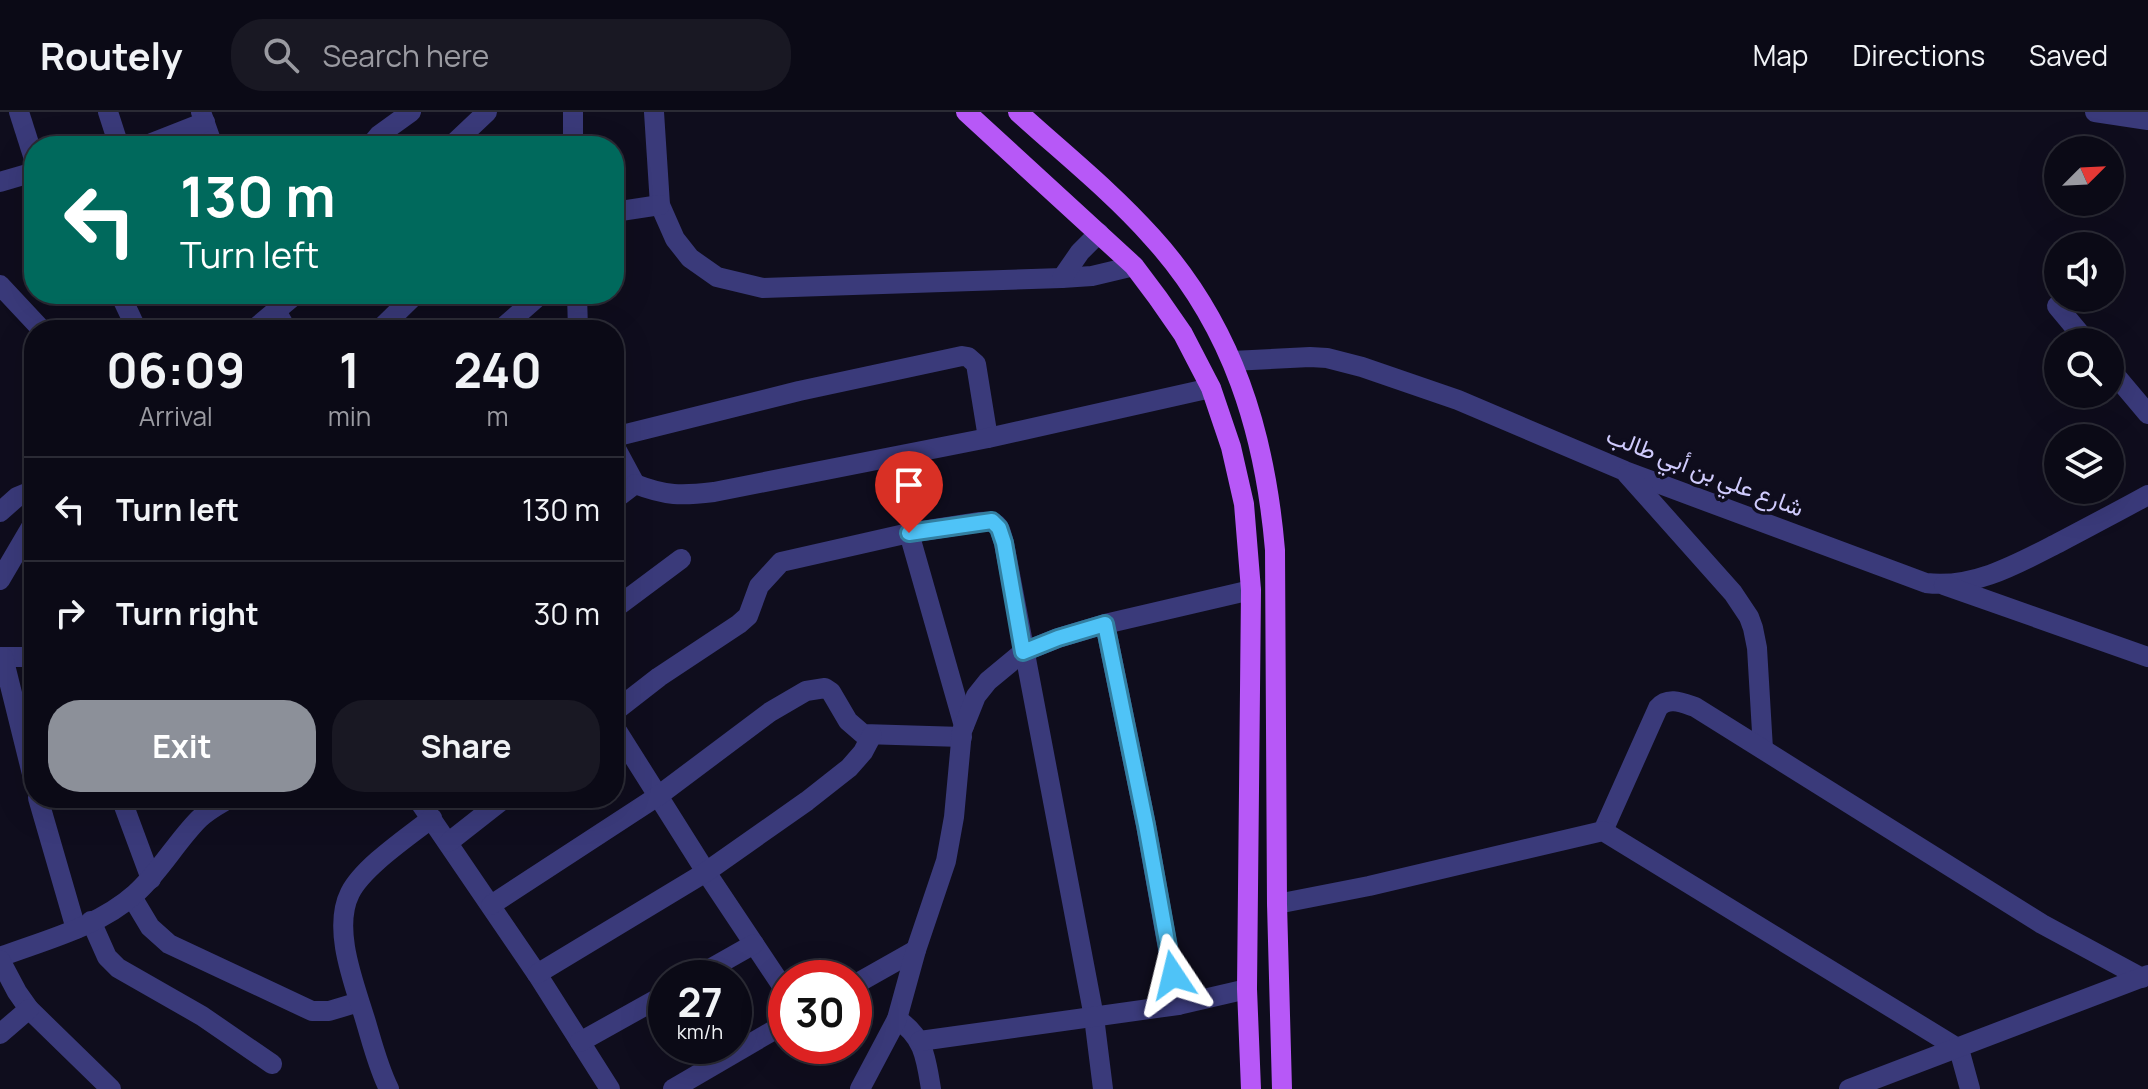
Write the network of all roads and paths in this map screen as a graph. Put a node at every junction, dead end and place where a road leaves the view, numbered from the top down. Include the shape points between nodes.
1 (19, 112) edge
2 (108, 112) edge
3 (411, 112) edge
4 (487, 112) edge
5 (573, 112) edge
6 (654, 112) edge
7 (966, 112) edge
8 (1018, 112) edge
9 (2095, 112) edge
10 (203, 117) edge
11 (2148, 120) edge
12 (27, 136) edge
13 (116, 136) edge
14 (164, 136) edge
15 (210, 136) edge
16 (378, 136) edge
17 (462, 136) edge
18 (573, 136) edge
19 (24, 175) edge
20 (0, 182) edge
21 (660, 205) junction
22 (624, 210) edge
23 (1099, 233) junction
24 (1134, 266) junction
25 (1062, 278) junction
26 (0, 285) edge
27 (282, 304) edge
28 (406, 304) edge
29 (530, 304) edge
30 (2062, 312) edge
31 (33, 320) edge
32 (264, 320) edge
33 (389, 320) edge
34 (511, 320) edge
35 (2075, 328) edge
36 (1232, 361) junction
37 (2124, 386) edge
38 (1211, 388) junction
39 (2148, 414) edge
40 (624, 435) edge
41 (988, 438) junction
42 (624, 464) edge
43 (1625, 471) junction
44 (635, 484) junction
45 (624, 492) edge
46 (24, 494) edge
47 (2148, 495) edge
48 (0, 512) edge
49 (909, 533) junction
50 (24, 539) edge
51 (681, 559) dead end
52 (0, 580) edge
53 (1943, 585) junction
54 (1251, 590) junction
55 (624, 602) edge
56 (1105, 624) junction
57 (1023, 652) junction
58 (2, 657) edge
59 (24, 657) edge
60 (2148, 657) edge
61 (624, 704) edge
62 (963, 732) junction
63 (872, 735) junction
64 (624, 742) edge
65 (24, 743) edge
66 (1763, 749) junction
67 (658, 796) junction
68 (42, 808) edge
69 (125, 808) edge
70 (215, 808) edge
71 (424, 808) edge
72 (492, 808) edge
73 (432, 818) junction
74 (1603, 831) junction
75 (449, 842) junction
76 (706, 872) junction
77 (151, 879) junction
78 (132, 897) junction
79 (1277, 904) junction
80 (491, 905) junction
81 (84, 925) junction
82 (754, 944) junction
83 (916, 950) junction
84 (0, 958) edge
85 (726, 960) edge
86 (768, 965) edge
87 (537, 974) junction
88 (872, 975) edge
89 (2145, 977) edge
90 (1247, 989) junction
91 (359, 1002) junction
92 (648, 1004) edge
93 (1178, 1005) junction
94 (29, 1009) junction
95 (1094, 1017) junction
96 (897, 1019) junction
97 (0, 1034) edge
98 (768, 1034) edge
99 (920, 1041) junction
100 (580, 1042) junction
101 (1959, 1049) junction
102 (272, 1064) dead end
103 (111, 1089) edge
104 (389, 1089) edge
105 (610, 1089) edge
106 (673, 1089) edge
107 (860, 1089) edge
108 (931, 1089) edge
109 (1103, 1089) edge
110 (1251, 1089) edge
111 (1282, 1089) edge
112 (1849, 1089) edge
113 (1970, 1089) edge

1 - 12 street
2 - 13 street
3 - 16 street
4 - 17 street
5 - 18 street
6 - 21 street
7 - 23 main road
8 - 36 main road via 1154,239 1189,284
9 - 11 street
10 - 14 street
10 - 15 street
19 - 20 street
21 - 22 street
21 - 25 street via 690,258 717,277 763,288
23 - 24 main road
23 - 25 street
24 - 25 street
24 - 38 main road via 1183,334
26 - 31 street
27 - 32 street
28 - 33 street
29 - 34 street
30 - 35 street
36 - 43 street, شارع علي بن أبي طالب via 1310,357 1362,367 1458,400
36 - 79 main road via 1262,454 1273,526
37 - 39 street
38 - 41 street
38 - 54 main road via 1244,504
40 - 41 street via 962,356 976,364
41 - 44 street via 714,492 666,494
42 - 44 street
43 - 53 street, شارع علي بن أبي طالب
43 - 66 street via 1749,617 1757,648
44 - 45 street
46 - 48 street
47 - 53 street, شارع علي بن أبي طالب via 2001,571
49 - 57 street via 996,523
49 - 61 street via 781,562 759,586 748,616
49 - 62 street
50 - 52 street
51 - 55 street
53 - 60 street
54 - 56 street
54 - 90 main road
56 - 57 street
56 - 93 street
57 - 62 street via 976,696
57 - 95 street
58 - 59 street
58 - 65 street
62 - 63 street
62 - 83 street via 946,861
63 - 67 street via 855,729 831,692 806,691
63 - 76 street via 849,768
64 - 67 street
66 - 74 street via 1695,707 1662,704
66 - 89 street via 2042,924
67 - 76 street
67 - 80 street
68 - 81 street
69 - 77 street
70 - 77 street via 200,818
71 - 73 street
72 - 75 street
73 - 75 street
73 - 91 street via 363,874 349,893 344,943
74 - 79 street
74 - 101 street
75 - 80 street
76 - 82 street
76 - 87 street
77 - 78 street
78 - 81 street
78 - 91 street via 158,937 181,951 312,1011
79 - 111 main road
80 - 87 street
81 - 84 street
81 - 102 street via 118,968
82 - 85 street
82 - 86 street
83 - 88 street
83 - 96 street
84 - 94 street
87 - 100 street
89 - 101 street
90 - 93 street
90 - 110 main road
91 - 104 street
92 - 100 street
93 - 95 street
94 - 97 street
94 - 103 street
95 - 99 street
95 - 109 street
96 - 99 street
96 - 107 street
98 - 106 street
99 - 108 street
100 - 105 street
101 - 112 street
101 - 113 street

